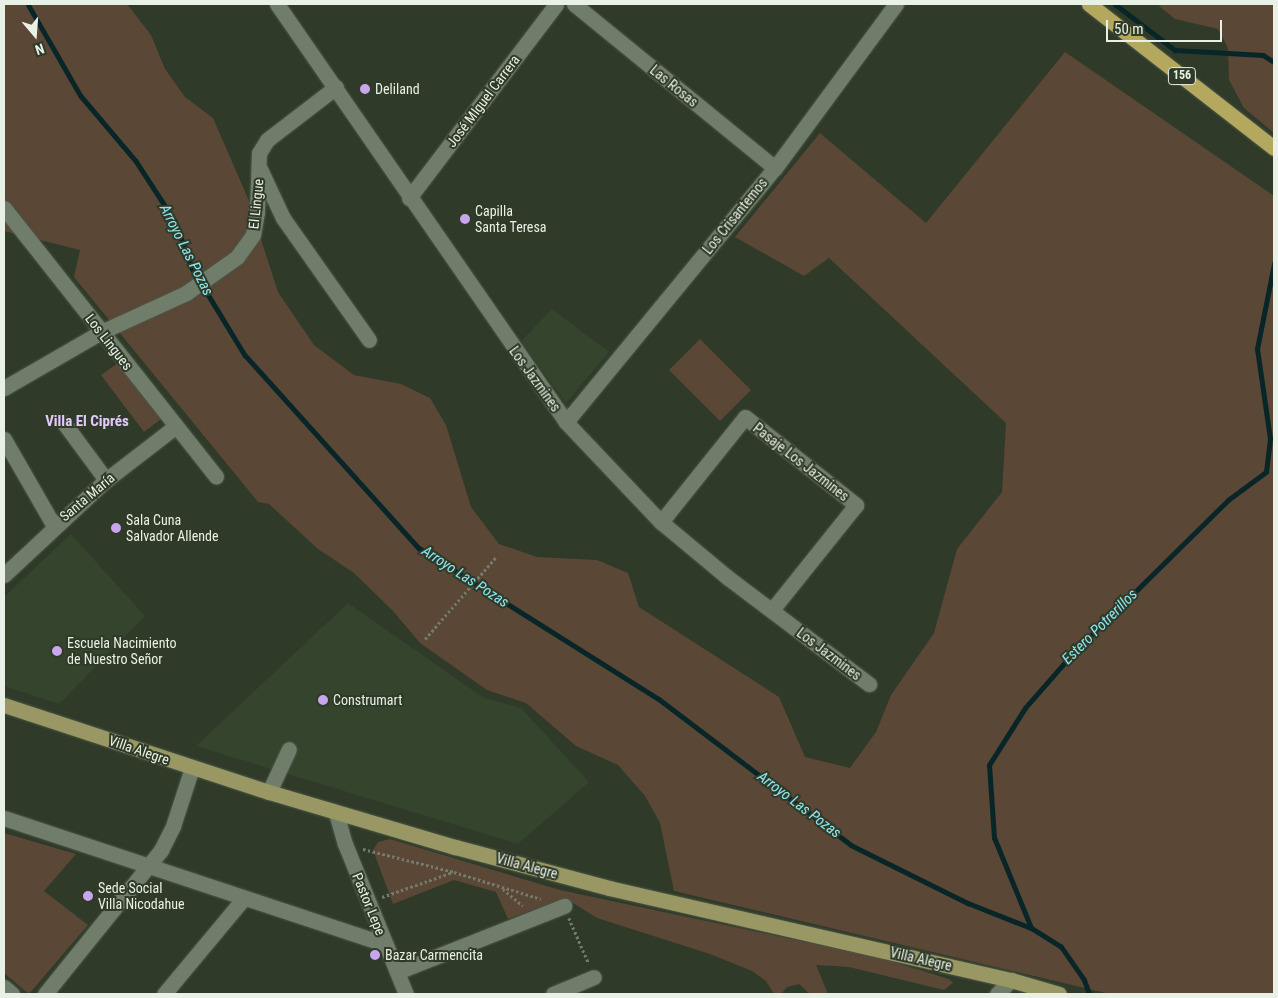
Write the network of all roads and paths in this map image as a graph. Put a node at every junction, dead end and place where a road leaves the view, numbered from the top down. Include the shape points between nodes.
1 (277, 4) edge
2 (556, 4) edge
3 (574, 4) edge
4 (896, 4) edge
5 (1089, 4) edge
6 (336, 87) junction
7 (1274, 148) edge
8 (259, 168) junction
9 (775, 168) junction
10 (409, 198) junction
11 (4, 208) edge
12 (102, 332) junction
13 (369, 340) dead end
14 (4, 388) edge
15 (566, 422) junction
16 (64, 423) dead end
17 (176, 426) junction
18 (4, 439) edge
19 (216, 476) dead end
20 (106, 480) junction
21 (662, 522) junction
22 (54, 526) junction
23 (496, 557) dead end
24 (4, 574) edge
25 (772, 610) junction
26 (425, 639) dead end
27 (869, 684) dead end
28 (4, 705) edge
29 (289, 749) dead end
30 (192, 768) junction
31 (269, 792) junction
32 (336, 813) junction
33 (4, 818) edge
34 (345, 844) junction
35 (146, 866) junction
36 (454, 872) junction
37 (500, 887) junction
38 (244, 898) junction
39 (368, 902) junction
40 (564, 906) junction
41 (536, 917) junction
42 (385, 944) junction
43 (397, 972) junction
44 (594, 977) joint
45 (1011, 980) junction
46 (4, 987) edge
47 (12, 994) edge
48 (45, 994) edge
49 (164, 994) edge
50 (406, 994) edge
51 (554, 994) edge
52 (997, 994) edge
53 (1059, 994) edge

1 - 6 street, Los Jazmines
2 - 10 street, José MIguel Carrera
3 - 9 street, Las Rosas
4 - 9 street, Los Crisantemos
5 - 7 highway, 156
6 - 8 street, El Lingue via 267,140 259,153
6 - 10 street, Los Jazmines
8 - 12 street, El Lingue via 253,235 237,257 186,293
8 - 13 street via 283,218
9 - 15 street, Los Crisantemos
10 - 15 street, Los Jazmines
11 - 12 street, Los Lingues
12 - 14 street, El Lingue
12 - 17 street, Los Lingues
15 - 21 street, Los Jazmines
16 - 20 street
17 - 19 street, Los Lingues
17 - 20 street, Santa María
18 - 22 street
20 - 22 street, Santa María
21 - 25 street, Los Jazmines
21 - 25 street, Pasaje Los Jazmines via 745,418 856,505
22 - 24 street, Santa María
23 - 26 path
25 - 27 street, Los Jazmines
28 - 30 main road, Villa Alegre
29 - 31 street
30 - 31 main road, Villa Alegre
30 - 35 street via 173,826 161,850
31 - 32 main road, Villa Alegre
32 - 34 street, Pastor Lepe
32 - 45 main road, Villa Alegre via 609,888
33 - 35 street
34 - 36 path
34 - 39 street, Pastor Lepe
35 - 38 street
35 - 48 street
36 - 37 path
36 - 39 path
37 - 40 path
37 - 41 path
38 - 42 street
38 - 49 street
39 - 42 street, Pastor Lepe
40 - 41 street
40 - 44 path
41 - 43 street
42 - 43 street, Pastor Lepe
43 - 50 street, Pastor Lepe
44 - 51 street
45 - 52 street
45 - 53 main road, Villa Alegre
46 - 47 street

